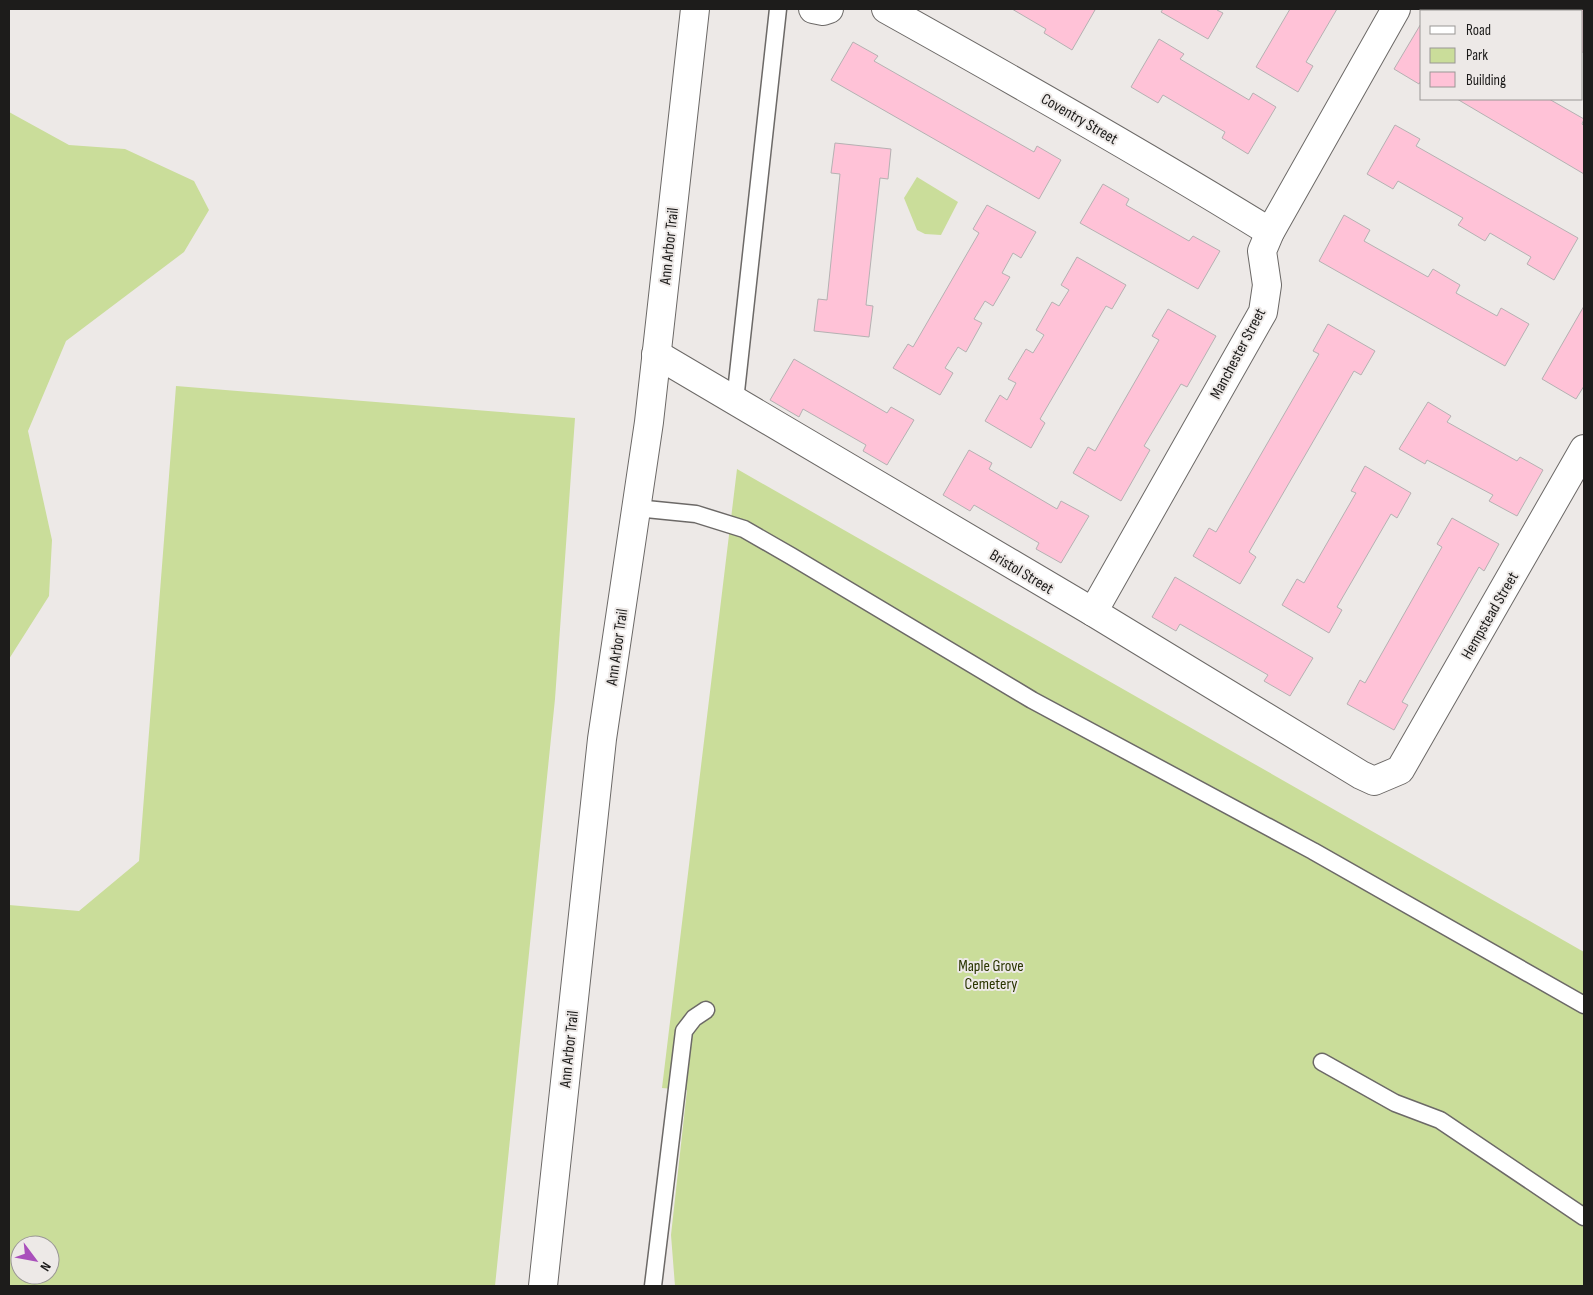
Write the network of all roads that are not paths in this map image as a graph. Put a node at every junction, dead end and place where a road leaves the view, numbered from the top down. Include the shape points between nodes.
1 (695, 9) edge
2 (778, 9) edge
3 (813, 9) edge
4 (829, 9) edge
5 (886, 9) edge
6 (1396, 9) edge
7 (1270, 232) junction
8 (656, 354) junction
9 (735, 401) junction
10 (1584, 449) edge
11 (636, 508) junction
12 (1093, 612) junction
13 (1389, 776) joint
14 (1584, 1004) edge
15 (706, 1010) dead end
16 (1322, 1062) dead end
17 (1584, 1217) edge
18 (543, 1286) edge
19 (653, 1286) edge

1 - 8 street, Ann Arbor Trail
2 - 9 lane
3 - 4 street
5 - 7 street, Coventry Street via 1180,176
6 - 7 street, Manchester Street
7 - 12 street, Manchester Street via 1262,251 1266,285 1263,312
8 - 9 street, Bristol Street
8 - 11 street, Ann Arbor Trail
9 - 12 street, Bristol Street
10 - 13 street, Hempstead Street via 1400,770
11 - 14 lane via 696,514 744,529 1032,700 1313,851
11 - 18 street, Ann Arbor Trail via 602,739
12 - 13 street, Bristol Street via 1361,776 1374,781
15 - 19 lane via 684,1031
16 - 17 lane via 1396,1103 1440,1120

